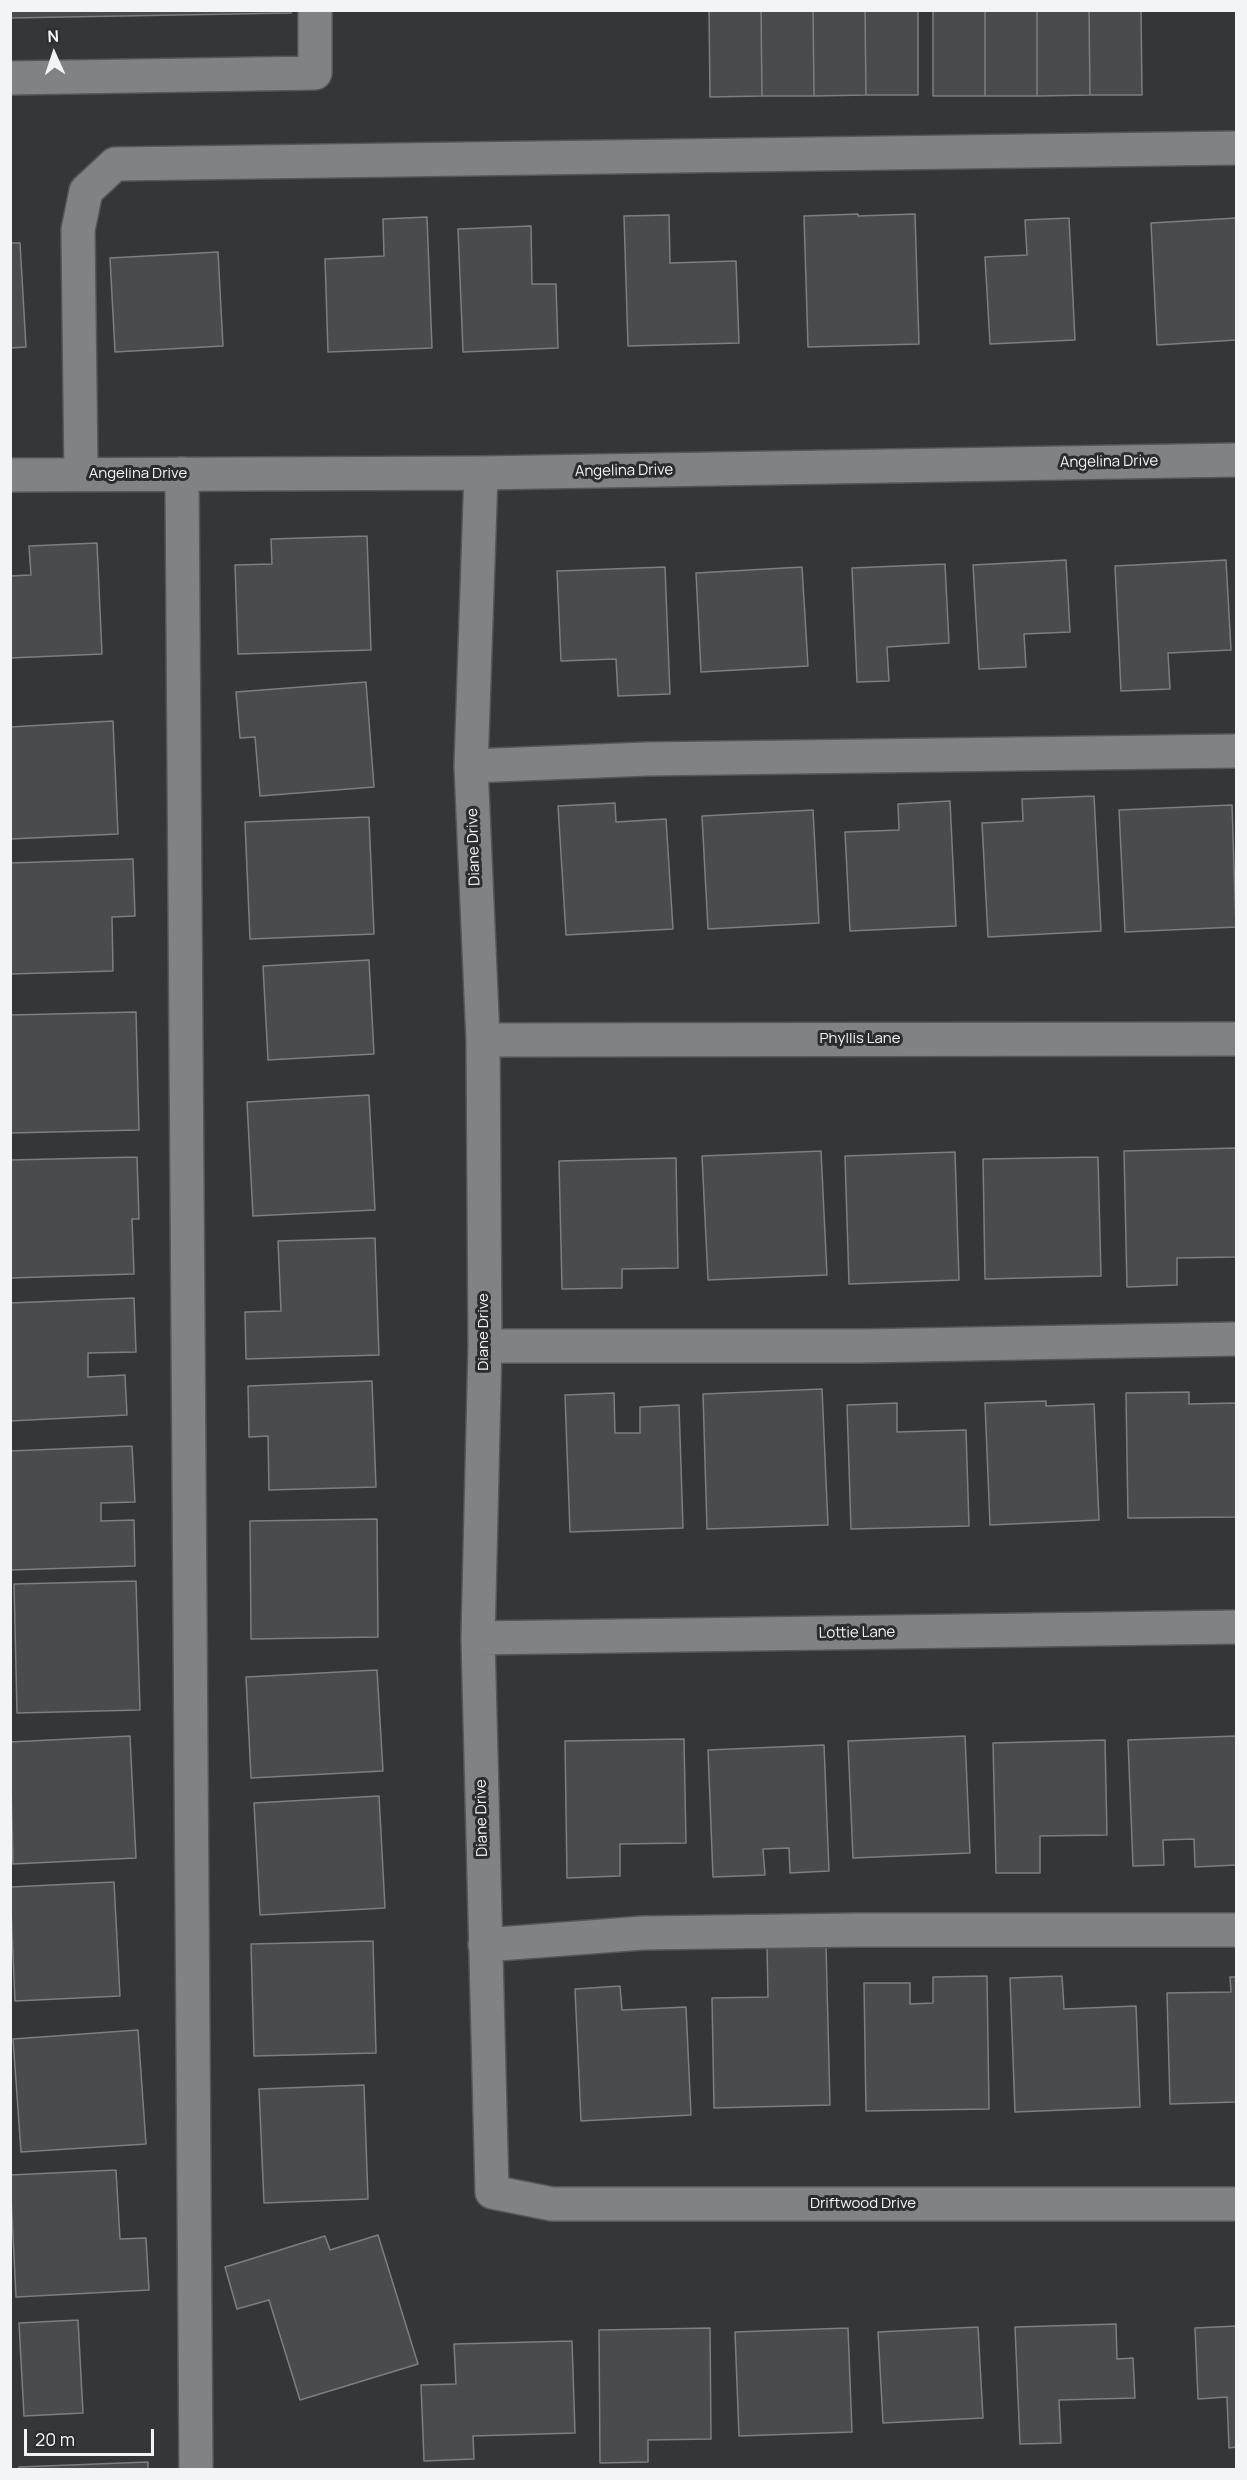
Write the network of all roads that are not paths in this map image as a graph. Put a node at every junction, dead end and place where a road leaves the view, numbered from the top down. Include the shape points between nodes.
1 (315, 10) edge
2 (10, 78) edge
3 (1236, 148) edge
4 (1236, 460) edge
5 (481, 473) junction
6 (81, 474) junction
7 (182, 474) junction
8 (10, 475) edge
9 (1236, 751) edge
10 (471, 766) junction
11 (1236, 1039) edge
12 (483, 1040) junction
13 (1236, 1339) edge
14 (484, 1347) junction
15 (1236, 1627) edge
16 (478, 1638) junction
17 (1236, 1930) edge
18 (485, 1945) junction
19 (492, 2192) joint
20 (1236, 2204) edge
21 (195, 2469) edge

1 - 2 street via 315,73
3 - 6 street via 115,164 86,191 78,230
4 - 5 street, Angelina Drive
5 - 7 street, Angelina Drive
5 - 10 street, Diane Drive
6 - 7 street, Angelina Drive
6 - 8 street, Angelina Drive
7 - 21 street
9 - 10 street via 647,759
10 - 12 street, Diane Drive
11 - 12 street, Phyllis Lane
12 - 14 street, Diane Drive
13 - 14 street
14 - 16 street, Diane Drive
15 - 16 street, Lottie Lane
16 - 18 street, Diane Drive
17 - 18 street via 643,1933
18 - 19 street, Diane Drive
19 - 20 street, Driftwood Drive via 552,2204

